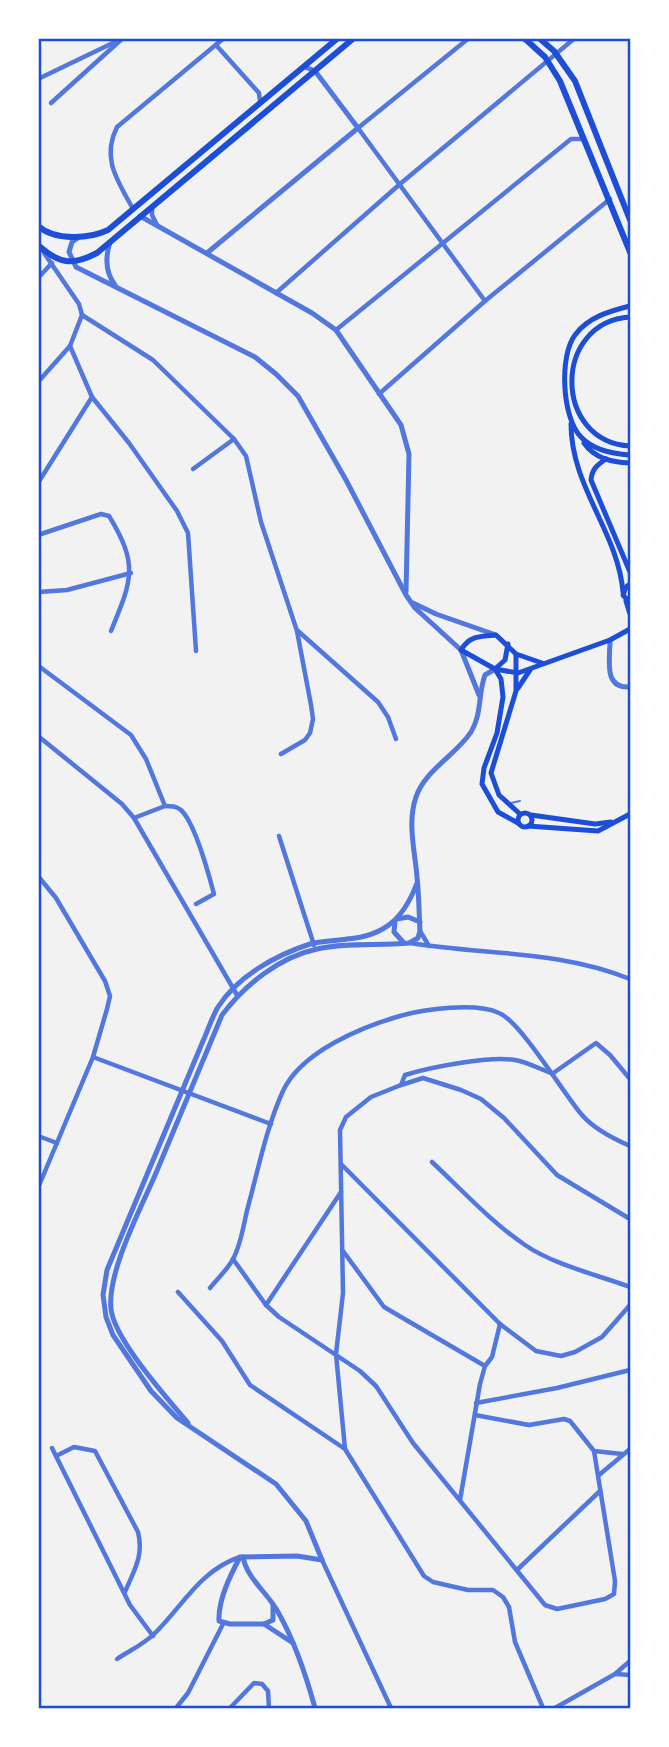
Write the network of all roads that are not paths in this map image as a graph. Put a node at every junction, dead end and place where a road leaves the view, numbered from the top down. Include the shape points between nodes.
1 (122, 38) edge
2 (224, 38) edge
3 (338, 38) edge
4 (354, 38) edge
5 (468, 38) edge
6 (524, 38) edge
7 (539, 38) edge
8 (575, 38) edge
9 (216, 45) junction
10 (556, 53) junction
11 (548, 61) junction
12 (305, 67) junction
13 (315, 71) junction
14 (38, 79) edge
15 (259, 93) junction
16 (269, 96) junction
17 (51, 103) dead end
18 (260, 104) junction
19 (358, 128) junction
20 (583, 139) junction
21 (400, 184) junction
22 (610, 200) junction
23 (152, 206) junction
24 (133, 209) junction
25 (140, 216) junction
26 (631, 220) edge
27 (157, 226) junction
28 (38, 228) edge
29 (76, 236) junction
30 (110, 242) junction
31 (442, 242) junction
32 (40, 246) edge
33 (631, 252) edge
34 (207, 253) junction
35 (53, 261) junction
36 (72, 262) junction
37 (38, 278) edge
38 (117, 287) junction
39 (276, 293) junction
40 (485, 301) junction
41 (631, 306) edge
42 (82, 315) junction
43 (631, 317) edge
44 (336, 330) junction
45 (70, 346) junction
46 (38, 382) edge
47 (379, 394) junction
48 (92, 397) junction
49 (571, 421) junction
50 (582, 438) junction
51 (234, 439) junction
52 (631, 446) edge
53 (631, 455) edge
54 (606, 459) junction
55 (631, 463) edge
56 (193, 469) dead end
57 (38, 484) edge
58 (38, 535) edge
59 (631, 572) edge
60 (131, 573) junction
61 (631, 584) edge
62 (38, 592) edge
63 (623, 592) junction
64 (406, 595) junction
65 (410, 602) junction
66 (628, 602) edge
67 (631, 614) edge
68 (631, 629) edge
69 (111, 631) dead end
70 (297, 631) junction
71 (496, 635) junction
72 (610, 640) junction
73 (508, 644) junction
74 (461, 650) junction
75 (196, 651) dead end
76 (516, 654) junction
77 (545, 663) junction
78 (40, 667) dead end
79 (533, 668) junction
80 (495, 669) junction
81 (518, 673) junction
82 (631, 687) edge
83 (516, 691) junction
84 (479, 695) junction
85 (38, 736) edge
86 (396, 740) dead end
87 (281, 754) dead end
88 (520, 801) dead end
89 (506, 804) junction
90 (165, 806) junction
91 (520, 814) junction
92 (631, 814) edge
93 (531, 815) junction
94 (134, 818) junction
95 (621, 820) junction
96 (518, 823) junction
97 (528, 826) junction
98 (279, 836) dead end
99 (38, 876) edge
100 (418, 880) junction
101 (196, 904) dead end
102 (396, 921) junction
103 (420, 922) junction
104 (420, 931) junction
105 (407, 943) junction
106 (314, 946) junction
107 (429, 946) junction
108 (630, 979) edge
109 (232, 988) junction
110 (237, 995) junction
111 (93, 1057) junction
112 (552, 1074) junction
113 (631, 1079) edge
114 (401, 1085) junction
115 (186, 1092) junction
116 (271, 1125) junction
117 (38, 1136) edge
118 (57, 1143) junction
119 (631, 1146) edge
120 (432, 1162) dead end
121 (341, 1164) junction
122 (38, 1188) edge
123 (341, 1191) junction
124 (631, 1219) edge
125 (342, 1250) junction
126 (233, 1259) junction
127 (631, 1287) edge
128 (210, 1288) dead end
129 (178, 1292) dead end
130 (266, 1305) junction
131 (631, 1306) edge
132 (500, 1324) junction
133 (335, 1354) junction
134 (485, 1366) junction
135 (631, 1370) edge
136 (476, 1403) junction
137 (475, 1415) junction
138 (52, 1448) dead end
139 (345, 1449) junction
140 (631, 1449) edge
141 (594, 1451) junction
142 (622, 1454) junction
143 (56, 1456) junction
144 (599, 1475) junction
145 (600, 1490) junction
146 (460, 1500) junction
147 (241, 1557) junction
148 (322, 1560) junction
149 (517, 1569) junction
150 (248, 1570) junction
151 (233, 1571) junction
152 (124, 1593) junction
153 (273, 1604) junction
154 (264, 1623) junction
155 (223, 1624) junction
156 (153, 1636) junction
157 (293, 1643) junction
158 (117, 1659) dead end
159 (631, 1661) edge
160 (615, 1674) junction
161 (631, 1675) edge
162 (176, 1709) edge
163 (230, 1709) edge
164 (269, 1709) edge
165 (315, 1709) edge
166 (391, 1709) edge
167 (543, 1709) edge
168 (555, 1709) edge

1 - 14 street
1 - 17 street
2 - 9 street
3 - 12 main road
4 - 13 main road
5 - 19 street
6 - 11 main road
7 - 10 main road
8 - 10 street
9 - 15 street
9 - 24 street via 117,127 109,158
10 - 11 street
10 - 26 main road via 575,81
11 - 20 main road
11 - 21 street
12 - 13 street
12 - 16 main road
13 - 19 street
13 - 23 main road
15 - 16 street
15 - 18 street
16 - 18 main road
18 - 24 main road
19 - 21 street
19 - 34 street
20 - 22 main road
20 - 31 street via 571,139
21 - 31 street
21 - 39 street
22 - 33 main road
22 - 40 street
23 - 25 main road
23 - 27 street
24 - 29 main road via 108,230
25 - 27 street
25 - 30 main road
27 - 34 street
28 - 29 main road
28 - 29 main road via 51,236
29 - 36 street via 70,247
30 - 36 main road via 84,260
30 - 38 street via 107,266
31 - 40 street
31 - 44 street
32 - 35 main road
34 - 39 street
35 - 36 main road
35 - 37 street
35 - 42 street
36 - 38 street
38 - 64 street via 255,357 298,397
39 - 44 street
40 - 47 street
41 - 49 main road via 594,319 573,338 565,360
42 - 45 street
42 - 51 street via 153,360
43 - 52 main road via 603,324 585,339 573,376 578,410 586,426 609,443
44 - 47 street
45 - 46 street
45 - 48 street
47 - 64 street via 401,425 409,454
48 - 57 street
48 - 75 street via 177,511 188,533
49 - 50 main road
49 - 63 main road via 575,465 619,565
50 - 53 main road via 610,453
50 - 54 main road via 589,449
51 - 56 street
51 - 70 street via 246,456 261,522
54 - 55 main road
54 - 59 main road via 595,466 591,480
58 - 60 street via 101,514 109,516 128,554
60 - 62 street via 67,590
60 - 69 street
61 - 63 main road
63 - 66 main road
64 - 65 street
65 - 71 street
65 - 74 street
66 - 67 main road
68 - 72 main road
70 - 86 street via 378,702
70 - 87 street via 313,719 305,740
71 - 73 main road
71 - 74 main road via 477,636
72 - 77 main road
72 - 82 street via 613,683
73 - 76 main road
73 - 80 main road via 505,660
74 - 80 main road
74 - 84 street
76 - 77 main road
76 - 81 main road
77 - 79 main road
78 - 90 street via 131,735
79 - 81 main road
79 - 83 main road
80 - 81 main road
80 - 84 street via 485,675
80 - 96 main road via 503,697 482,784 498,812
81 - 83 main road
83 - 89 main road via 491,773 495,790
84 - 100 street via 477,720 469,735 417,794 412,819
85 - 94 street
88 - 89 lane
89 - 91 main road
90 - 94 street
90 - 101 street via 179,808 184,814 203,855 214,894
91 - 93 main road
91 - 96 main road
92 - 95 main road
93 - 95 main road via 595,824
93 - 97 main road
94 - 109 street
95 - 97 main road via 589,831
96 - 97 main road
98 - 106 street
99 - 111 street via 56,898 108,989
100 - 102 street
100 - 103 street
102 - 103 street via 408,917
102 - 105 street via 394,932
102 - 106 street via 371,936
103 - 104 street
104 - 105 street via 418,938
104 - 107 street
105 - 106 street
105 - 107 street
106 - 109 street via 288,952
106 - 110 street
107 - 108 street via 557,958
109 - 110 street
109 - 115 street via 217,1008
110 - 115 street via 222,1016
111 - 115 street
111 - 118 street
112 - 113 street via 596,1044
112 - 114 street via 516,1060 494,1059 405,1075
112 - 116 street via 502,1014 488,1009 423,1009 383,1020 321,1051 284,1089
112 - 119 street via 583,1117
114 - 121 street via 370,1097 346,1117 340,1130
114 - 124 street via 423,1078 481,1099 557,1175
115 - 116 street
115 - 148 street via 114,1274 113,1318 161,1397 188,1423 276,1484 306,1521
116 - 126 street
117 - 118 street
118 - 122 street
120 - 127 street via 526,1246
121 - 123 street
121 - 132 street
123 - 125 street
123 - 130 street
125 - 133 street via 343,1293
125 - 134 street via 384,1307
126 - 128 street
126 - 130 street
129 - 139 street via 222,1341 250,1385
130 - 133 street
131 - 132 street via 602,1337 561,1356 536,1351
132 - 134 street via 492,1357
133 - 139 street
133 - 146 street via 376,1386 413,1443
134 - 136 street
135 - 136 street
136 - 137 street
137 - 141 street via 530,1425 564,1419
137 - 146 street
138 - 143 street
139 - 167 street via 424,1576 468,1590 493,1590 503,1597 515,1642
140 - 142 street
141 - 142 street
141 - 144 street
142 - 144 street
143 - 152 street
143 - 152 street via 74,1447 95,1451 138,1532 140,1555
144 - 145 street
145 - 149 street
145 - 149 street via 614,1594 557,1609 545,1605
146 - 149 street
147 - 148 street
147 - 150 street
147 - 151 street
147 - 156 street via 215,1568 198,1583
148 - 166 street
150 - 151 street
150 - 153 street
151 - 155 street via 219,1612
152 - 156 street
153 - 154 street via 273,1620
153 - 157 street
154 - 155 street
154 - 157 street
155 - 162 street
156 - 158 street
157 - 165 street
159 - 160 street
160 - 161 street
160 - 168 street
163 - 164 street via 254,1683 268,1691

